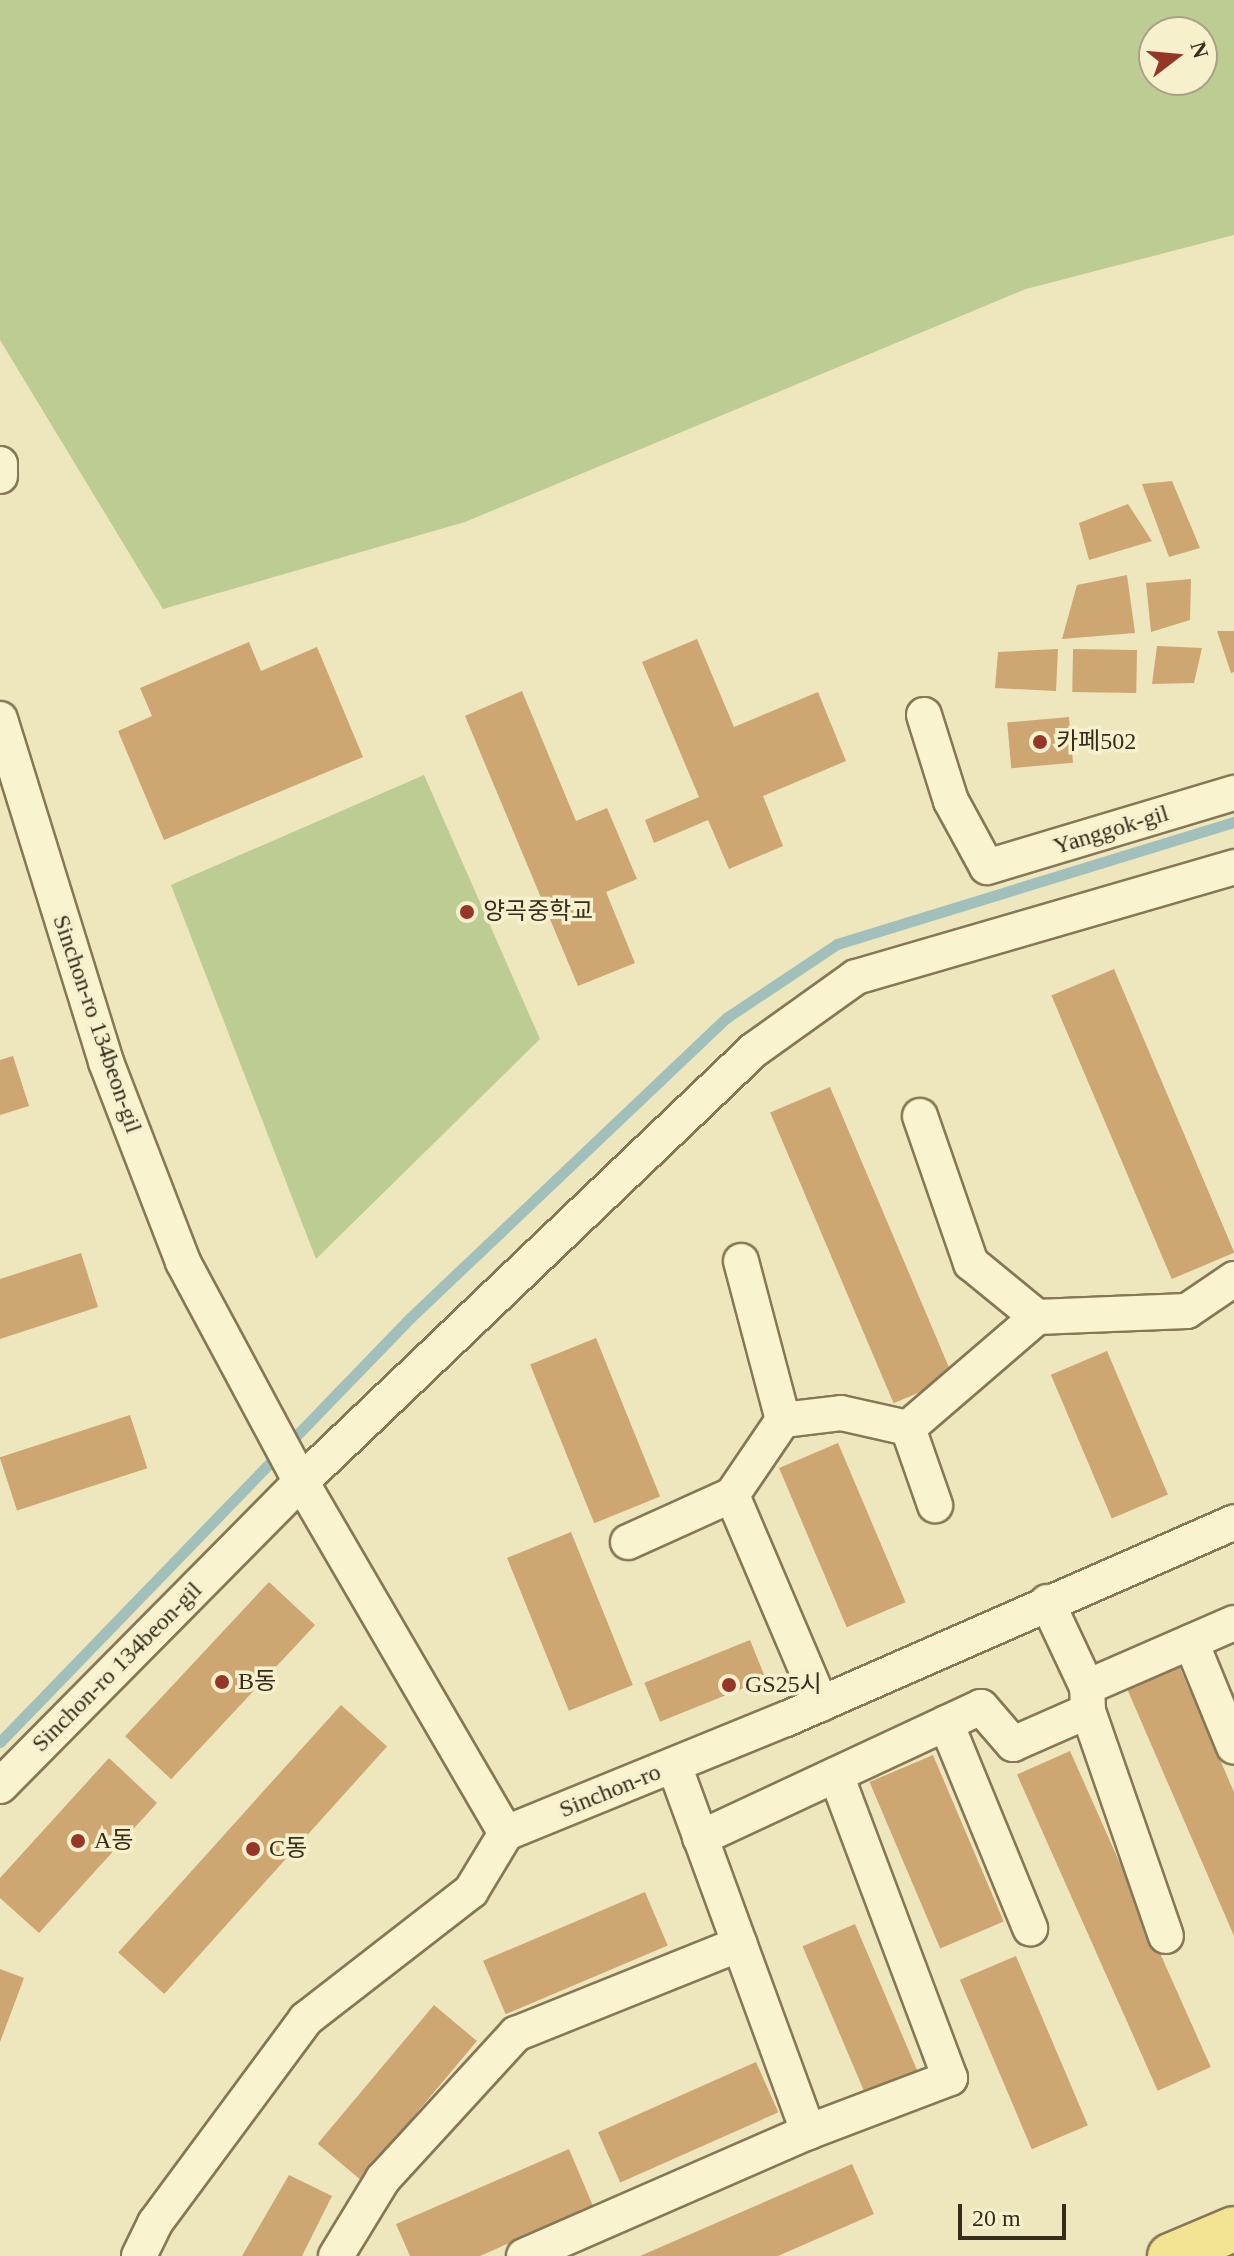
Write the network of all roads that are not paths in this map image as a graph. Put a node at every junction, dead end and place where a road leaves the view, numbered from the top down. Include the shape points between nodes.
1 (0, 464) edge
2 (0, 476) edge
3 (924, 715) dead end
4 (0, 719) edge
5 (1234, 793) edge
6 (1234, 867) edge
7 (920, 1116) dead end
8 (741, 1261) dead end
9 (1234, 1279) edge
10 (1037, 1317) junction
11 (783, 1420) junction
12 (908, 1428) junction
13 (299, 1476) junction
14 (732, 1495) junction
15 (935, 1505) dead end
16 (1234, 1522) edge
17 (628, 1542) dead end
18 (1047, 1602) junction
19 (1234, 1623) edge
20 (1191, 1642) junction
21 (1087, 1699) junction
22 (821, 1704) junction
23 (946, 1723) junction
24 (1234, 1747) edge
25 (674, 1765) junction
26 (836, 1775) junction
27 (0, 1786) edge
28 (506, 1833) junction
29 (700, 1838) junction
30 (1030, 1928) dead end
31 (1166, 1936) dead end
32 (740, 1944) junction
33 (808, 2132) junction
34 (1234, 2229) edge
35 (139, 2256) edge
36 (336, 2256) edge
37 (524, 2256) edge
38 (1170, 2256) edge

1 - 2 street
3 - 5 street, Yanggok-gil via 951,801 987,867
4 - 13 street, Sinchon-ro 134beon-gil via 106,1062 183,1262
6 - 13 street, Sinchon-ro 134beon-gil via 856,977 754,1050
7 - 10 street via 971,1263
8 - 11 street
9 - 10 street via 1187,1311
10 - 12 street
11 - 12 street via 841,1413
11 - 14 street
12 - 15 street
13 - 27 street, Sinchon-ro 134beon-gil
13 - 28 street
14 - 17 street
14 - 22 street
16 - 18 street, Sinchon-ro
18 - 21 street
18 - 22 street, Sinchon-ro
19 - 20 street
20 - 21 street
20 - 24 street
21 - 23 street via 1013,1744 981,1707
21 - 31 street
22 - 25 street, Sinchon-ro
23 - 26 street
23 - 30 street
25 - 28 street, Sinchon-ro
25 - 29 street
26 - 29 street
26 - 33 street via 950,2078
28 - 35 street via 471,1891 306,2019 155,2223
29 - 32 street
32 - 33 street
32 - 36 street via 516,2034 383,2179
33 - 37 street
34 - 38 main road

